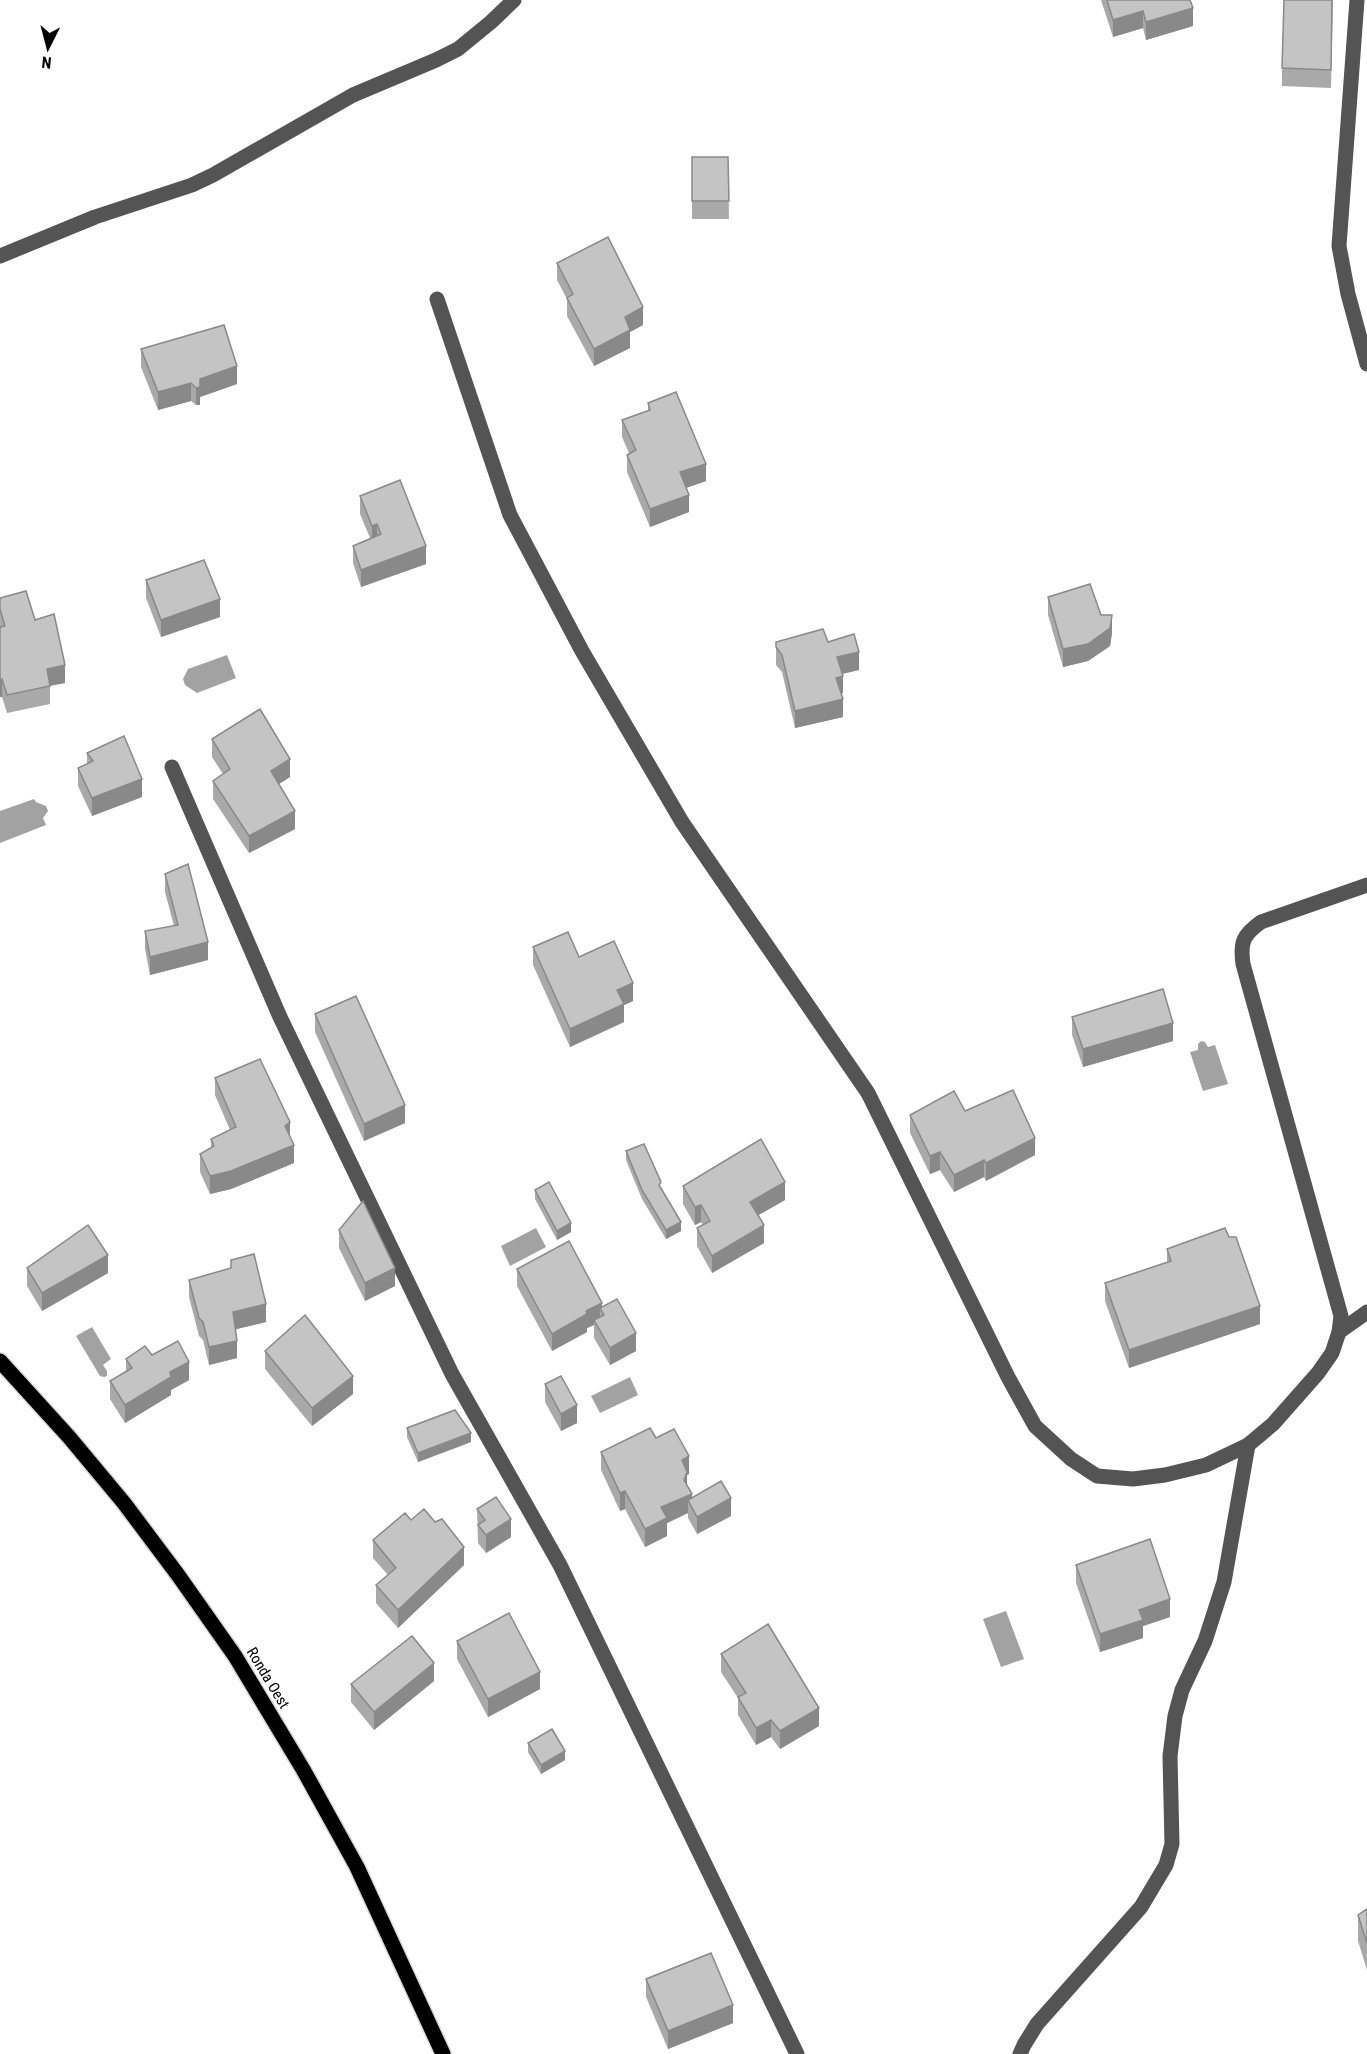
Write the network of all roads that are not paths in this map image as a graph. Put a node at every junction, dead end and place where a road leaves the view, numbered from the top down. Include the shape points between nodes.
1 (514, 0) edge
2 (1357, 0) edge
3 (0, 256) edge
4 (437, 299) dead end
5 (1367, 364) edge
6 (172, 767) dead end
7 (1367, 885) edge
8 (1367, 1312) edge
9 (1339, 1332) junction
10 (0, 1361) edge
11 (1248, 1445) junction
12 (443, 2054) edge
13 (797, 2054) edge
14 (1020, 2054) edge

1 - 3 lane via 458,49 353,95 213,175
2 - 5 lane via 1339,246
4 - 11 lane via 510,515 582,651 682,822 868,1094 1035,1426 1071,1460 1097,1476 1133,1479 1165,1475 1206,1465
6 - 13 lane via 280,1017 442,1352 560,1565
7 - 9 lane via 1261,922 1248,931 1241,947 1341,1316
8 - 9 lane
9 - 11 lane via 1332,1353 1318,1373 1273,1424
10 - 12 main road, Ronda Oest via 124,1503 235,1656 357,1867
11 - 14 lane via 1224,1582 1175,1716 1170,1756 1172,1844 1166,1865 1141,1907 1037,2024

